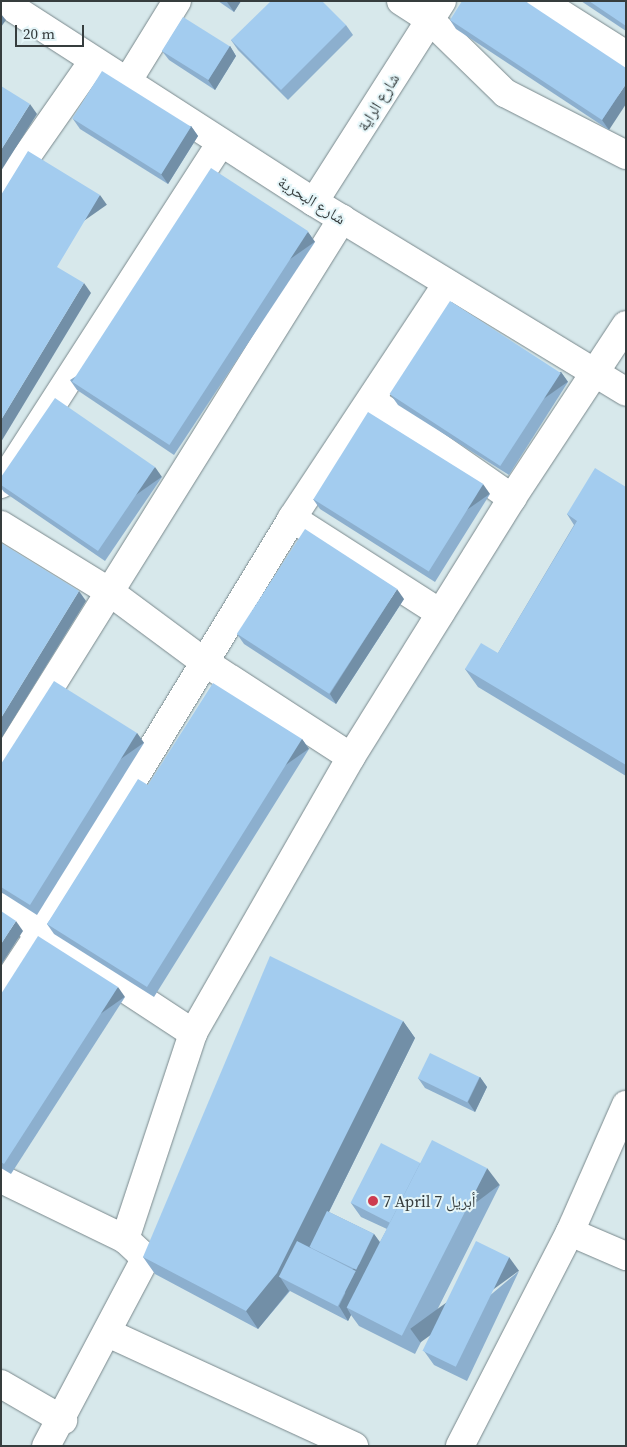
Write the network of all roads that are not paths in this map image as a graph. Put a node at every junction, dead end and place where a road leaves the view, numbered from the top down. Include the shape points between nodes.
1 (2, 1) edge
2 (178, 1) edge
3 (401, 1) edge
4 (541, 1) edge
5 (436, 11) edge
6 (626, 55) edge
7 (93, 61) junction
8 (127, 82) junction
9 (221, 143) junction
10 (625, 154) edge
11 (1, 193) edge
12 (314, 202) junction
13 (342, 220) junction
14 (447, 284) junction
15 (626, 326) edge
16 (595, 373) junction
17 (626, 392) edge
18 (370, 400) junction
19 (1, 484) edge
20 (512, 498) junction
21 (292, 518) junction
22 (1, 524) edge
23 (110, 592) junction
24 (440, 613) junction
25 (203, 662) junction
26 (351, 757) junction
27 (1, 766) edge
28 (1, 908) edge
29 (40, 933) junction
30 (1, 992) edge
31 (193, 1033) junction
32 (626, 1105) edge
33 (1, 1179) edge
34 (570, 1232) junction
35 (125, 1239) junction
36 (626, 1256) edge
37 (108, 1333) junction
38 (1, 1384) edge
39 (62, 1420) junction
40 (46, 1446) edge
41 (354, 1446) edge
42 (460, 1446) edge

1 - 7 street, شارع البحرية
2 - 8 street
3 - 5 street
4 - 6 street
5 - 10 street via 505,93
5 - 12 street, شارع الراية
7 - 8 street, شارع البحرية
7 - 11 street
8 - 9 street, شارع البحرية
9 - 12 street, شارع البحرية
9 - 19 street
12 - 13 street, شارع البحرية
13 - 14 street, شارع البحرية
13 - 23 street
14 - 16 street, شارع البحرية
14 - 18 street
15 - 16 street
16 - 17 street, شارع البحرية
16 - 20 street
18 - 20 street
18 - 21 street
20 - 24 street
21 - 24 street
21 - 25 street
22 - 23 street
23 - 25 street
23 - 27 street
24 - 26 street
25 - 26 street
25 - 29 street
26 - 31 street
28 - 29 street
29 - 30 street
29 - 31 street
31 - 35 street
32 - 34 street
33 - 35 street
34 - 36 street
34 - 42 street
35 - 37 street via 140,1253 143,1263
37 - 39 street
37 - 41 street
38 - 39 street
39 - 40 street

